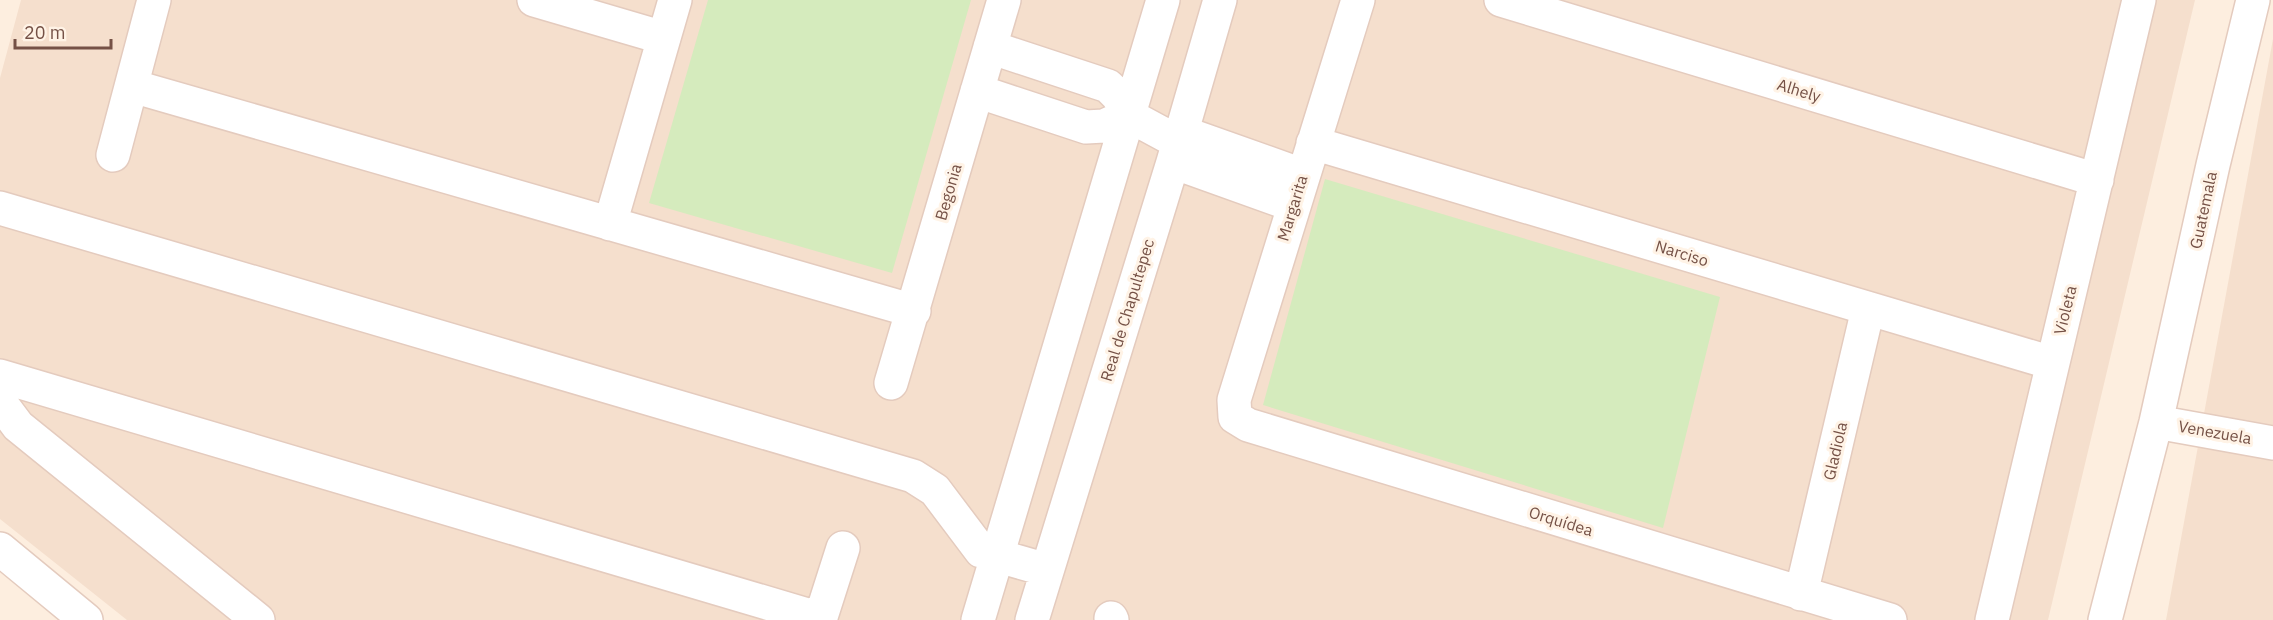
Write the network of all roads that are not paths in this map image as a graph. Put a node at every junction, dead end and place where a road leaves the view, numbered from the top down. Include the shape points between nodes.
1 (154, 0) edge
2 (534, 0) edge
3 (675, 0) edge
4 (1004, 0) edge
5 (1163, 0) edge
6 (1220, 0) edge
7 (1358, 0) edge
8 (1501, 0) edge
9 (2139, 0) edge
10 (2253, 0) edge
11 (664, 38) junction
12 (990, 47) junction
13 (132, 86) junction
14 (978, 91) junction
15 (1128, 116) junction
16 (1313, 143) junction
17 (1177, 145) junction
18 (113, 155) dead end
19 (2097, 180) junction
20 (1297, 190) junction
21 (0, 208) edge
22 (610, 224) junction
23 (1868, 309) junction
24 (914, 310) junction
25 (2052, 363) junction
26 (0, 376) edge
27 (891, 383) dead end
28 (0, 402) edge
29 (1235, 417) joint
30 (2157, 422) junction
31 (2273, 443) edge
32 (843, 548) dead end
33 (0, 549) edge
34 (997, 556) junction
35 (1047, 570) junction
36 (1801, 594) junction
37 (820, 619) edge
38 (86, 620) edge
39 (258, 620) edge
40 (978, 620) edge
41 (1032, 620) edge
42 (1890, 620) edge
43 (1992, 620) edge
44 (2105, 620) edge

1 - 13 street
2 - 11 street
3 - 11 street
4 - 12 street, Begonia
5 - 15 street
6 - 17 street, Real de Chapultepec
7 - 16 street, Margarita
8 - 19 street, Alhely
9 - 19 street, Violeta
10 - 30 street, Guatemala
11 - 22 street
12 - 14 street, Begonia
12 - 15 street via 1108,86
13 - 18 street
13 - 22 street
14 - 15 street via 1086,127 1104,126
14 - 24 street, Begonia
15 - 17 street
15 - 34 street
16 - 20 street, Margarita
16 - 23 street, Narciso
17 - 20 street
17 - 35 street, Real de Chapultepec
19 - 25 street, Violeta
20 - 29 street, Margarita via 1234,400
21 - 34 street via 913,476 935,490 981,551
22 - 24 street
23 - 25 street, Narciso
23 - 36 street, Gladiola
24 - 27 street, Begonia
25 - 43 street, Violeta
26 - 37 street
28 - 39 street via 18,426
29 - 36 street, Orquídea via 1248,425
30 - 31 street, Venezuela
30 - 44 street, Guatemala
32 - 37 street
33 - 38 street
34 - 35 street
34 - 40 street
35 - 41 street, Real de Chapultepec
36 - 42 street, Orquídea

